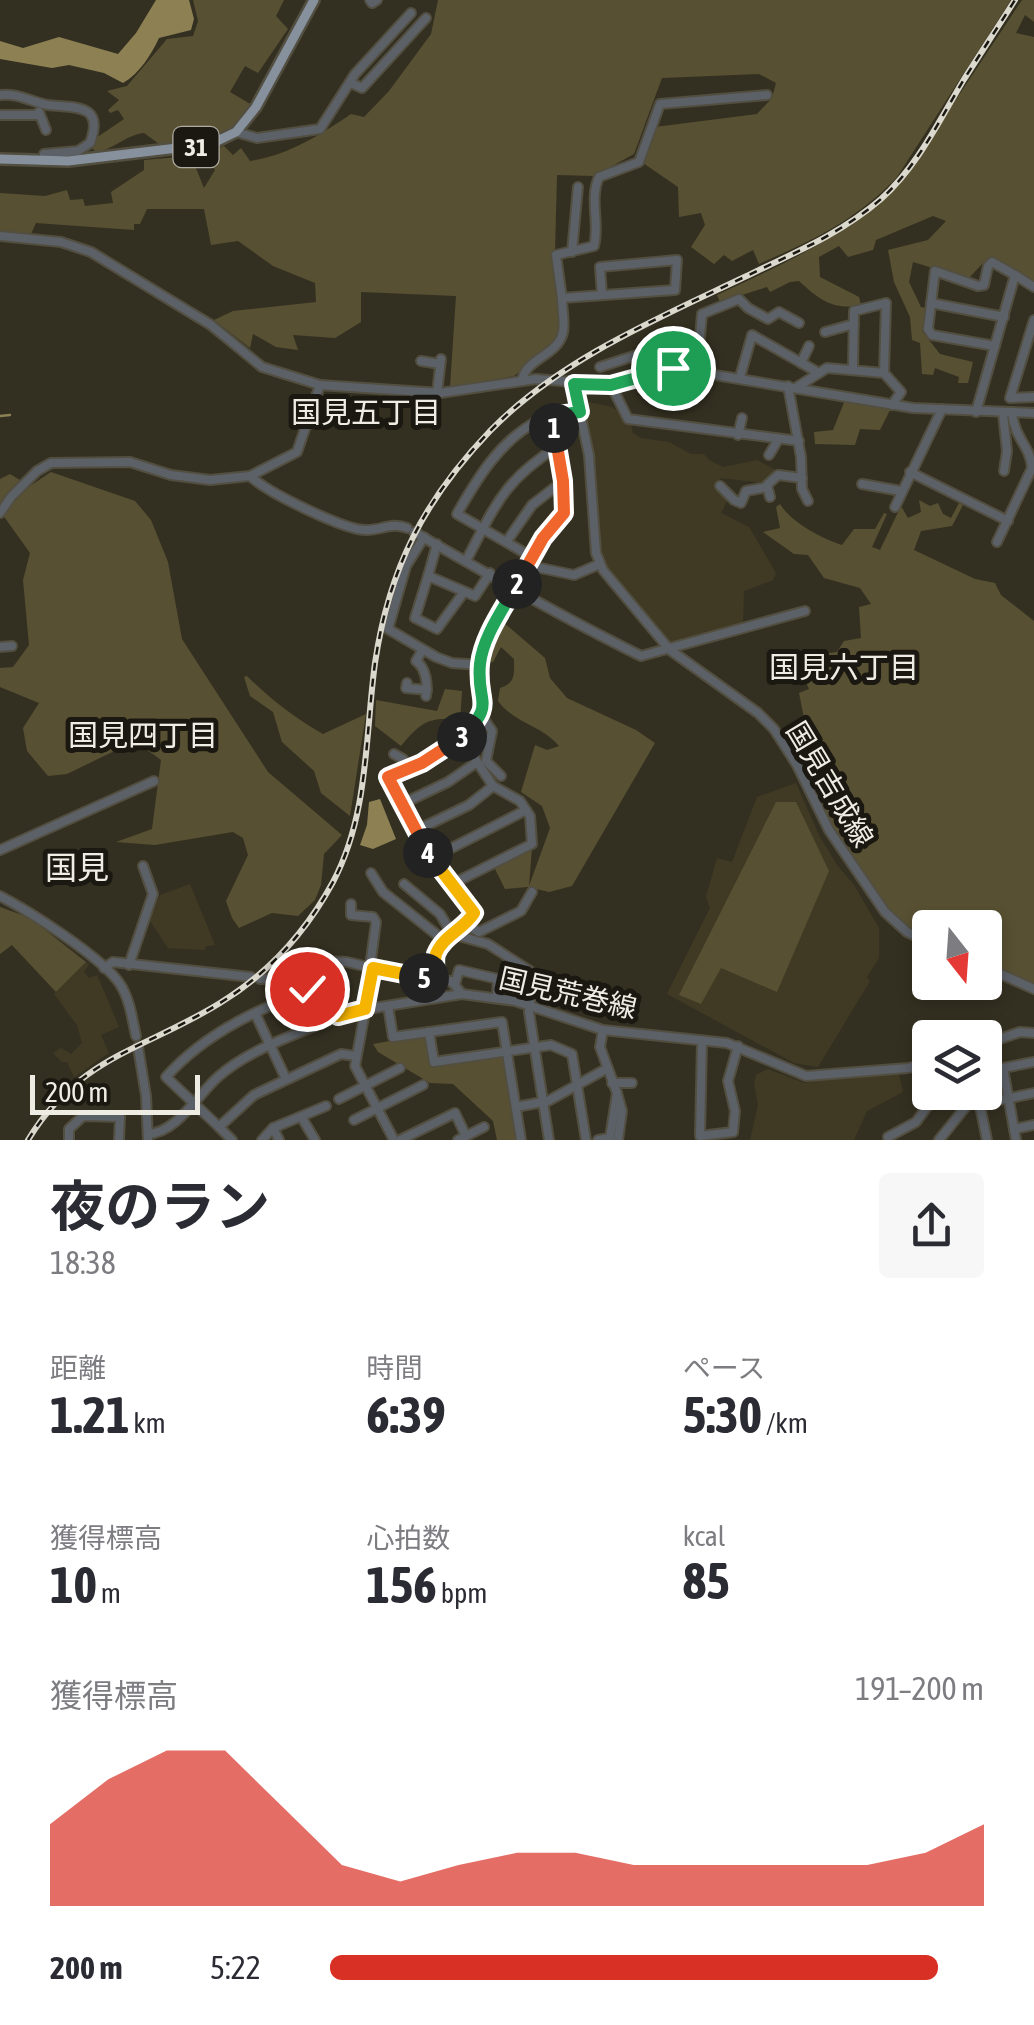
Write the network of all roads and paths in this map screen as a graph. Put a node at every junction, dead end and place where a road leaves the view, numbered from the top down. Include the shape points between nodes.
1 (314, 0) edge
2 (411, 13) dead end
3 (426, 18) dead end
4 (351, 83) junction
5 (0, 95) edge
6 (766, 95) dead end
7 (39, 102) junction
8 (0, 115) edge
9 (38, 115) junction
10 (46, 130) dead end
11 (236, 132) junction
12 (0, 158) edge
13 (44, 161) junction
14 (578, 188) dead end
15 (0, 236) edge
16 (572, 252) junction
17 (1016, 275) junction
18 (1034, 287) edge
19 (602, 295) junction
20 (562, 298) junction
21 (931, 303) junction
22 (1004, 317) junction
23 (1034, 320) edge
24 (799, 323) dead end
25 (854, 324) junction
26 (824, 332) dead end
27 (809, 346) dead end
28 (996, 346) junction
29 (420, 361) dead end
30 (801, 362) junction
31 (600, 367) dead end
32 (669, 368) junction
33 (854, 369) junction
34 (697, 371) junction
35 (818, 372) junction
36 (884, 373) junction
37 (643, 376) junction
38 (740, 377) junction
39 (522, 381) junction
40 (574, 384) junction
41 (320, 385) junction
42 (611, 385) junction
43 (793, 387) junction
44 (672, 391) dead end
45 (437, 393) junction
46 (1034, 397) edge
47 (892, 405) junction
48 (942, 409) junction
49 (580, 412) junction
50 (976, 412) junction
51 (1008, 414) junction
52 (1029, 414) edge
53 (552, 416) junction
54 (742, 418) dead end
55 (736, 435) junction
56 (778, 440) junction
57 (799, 442) junction
58 (556, 447) junction
59 (731, 449) dead end
60 (769, 455) dead end
61 (1004, 471) dead end
62 (910, 472) junction
63 (250, 476) junction
64 (802, 478) junction
65 (563, 481) junction
66 (862, 484) dead end
67 (720, 486) dead end
68 (900, 491) junction
69 (808, 501) dead end
70 (895, 506) dead end
71 (0, 513) edge
72 (1008, 521) junction
73 (483, 528) junction
74 (415, 532) junction
75 (507, 541) junction
76 (997, 542) dead end
77 (437, 544) junction
78 (467, 559) junction
79 (529, 561) junction
80 (600, 564) junction
81 (490, 573) junction
82 (428, 576) junction
83 (515, 588) junction
84 (464, 592) junction
85 (805, 610) dead end
86 (12, 646) dead end
87 (0, 647) edge
88 (670, 650) junction
89 (422, 651) junction
90 (480, 665) junction
91 (406, 688) dead end
92 (481, 715) junction
93 (462, 737) junction
94 (412, 747) dead end
95 (477, 762) junction
96 (408, 769) junction
97 (501, 776) dead end
98 (154, 781) dead end
99 (493, 786) junction
100 (402, 804) junction
101 (526, 810) junction
102 (415, 831) junction
103 (0, 850) edge
104 (432, 858) junction
105 (143, 866) dead end
106 (371, 873) dead end
107 (403, 884) dead end
108 (452, 884) junction
109 (532, 892) dead end
110 (0, 896) edge
111 (351, 904) dead end
112 (467, 925) junction
113 (452, 934) junction
114 (912, 934) edge
115 (446, 942) junction
116 (129, 964) junction
117 (372, 967) junction
118 (104, 968) junction
119 (1002, 975) edge
120 (436, 979) junction
121 (455, 984) junction
122 (1034, 989) edge
123 (462, 994) junction
124 (497, 997) junction
125 (529, 1005) junction
126 (388, 1006) junction
127 (365, 1009) junction
128 (256, 1013) junction
129 (338, 1016) junction
130 (603, 1030) junction
131 (429, 1032) junction
132 (1034, 1033) edge
133 (136, 1036) dead end
134 (1002, 1038) edge
135 (702, 1041) junction
136 (270, 1046) junction
137 (738, 1046) junction
138 (138, 1047) dead end
139 (535, 1048) junction
140 (508, 1052) junction
141 (356, 1056) junction
142 (1034, 1062) edge
143 (912, 1067) edge
144 (400, 1068) dead end
145 (606, 1069) junction
146 (286, 1080) junction
147 (612, 1083) junction
148 (632, 1083) dead end
149 (423, 1084) dead end
150 (576, 1084) junction
151 (365, 1086) junction
152 (1034, 1093) edge
153 (617, 1094) junction
154 (1008, 1098) junction
155 (339, 1099) dead end
156 (1002, 1099) edge
157 (193, 1102) junction
158 (544, 1103) junction
159 (326, 1106) dead end
160 (377, 1108) junction
161 (516, 1108) junction
162 (925, 1110) edge
163 (962, 1110) edge
164 (982, 1110) edge
165 (302, 1118) junction
166 (354, 1120) dead end
167 (1034, 1125) edge
168 (219, 1127) junction
169 (273, 1128) junction
170 (484, 1128) dead end
171 (1014, 1129) junction
172 (888, 1136) dead end
173 (148, 1137) edge
174 (462, 1138) edge
175 (69, 1140) edge
176 (120, 1140) edge
177 (232, 1140) edge
178 (262, 1140) edge
179 (279, 1140) edge
180 (315, 1140) edge
181 (397, 1140) edge
182 (521, 1140) edge
183 (550, 1140) edge
184 (586, 1140) edge
185 (598, 1140) edge
186 (618, 1140) edge
187 (939, 1140) edge
188 (988, 1140) edge
189 (1016, 1140) edge

1 - 11 main road, 31
2 - 4 street
3 - 4 street via 362,88
4 - 11 street via 320,129 257,138
5 - 7 street
6 - 16 street via 660,104 638,162 595,184 594,246
7 - 9 street
7 - 13 street via 83,107 94,126 85,147 44,154
8 - 9 street
9 - 10 street
11 - 13 main road, 31 via 211,144
12 - 13 main road, 31
14 - 16 street
15 - 41 street via 91,252 211,326 262,367
16 - 20 street via 556,256
17 - 18 street
17 - 21 street via 992,262 978,286 935,271
17 - 22 street
19 - 19 street via 675,290 676,260 600,267
19 - 20 street
20 - 39 street via 558,344
21 - 22 street
21 - 28 street via 932,335
22 - 28 street
23 - 46 street via 1010,398
24 - 34 street via 780,312 768,319 740,299 702,314
25 - 26 street
25 - 33 street
25 - 36 street via 854,311 886,303
27 - 30 street
28 - 50 street
29 - 45 street via 441,361
30 - 35 street
30 - 38 street via 752,335
31 - 37 street via 640,354
32 - 34 street
32 - 37 street
32 - 44 street
33 - 35 street
33 - 36 street
34 - 38 street
35 - 43 street
36 - 47 street via 900,392
37 - 42 street
38 - 43 street
39 - 40 street
39 - 45 street
40 - 42 street
40 - 49 street
41 - 45 street
41 - 63 street via 298,452
42 - 55 street via 628,419
43 - 47 street
43 - 57 street
47 - 48 street
48 - 50 street
48 - 62 street
49 - 53 street
49 - 80 street
50 - 51 street
51 - 52 street
51 - 61 street
51 - 72 street via 1032,468
53 - 58 street
53 - 73 street via 504,446 480,474 457,514
54 - 55 street
55 - 56 street
55 - 59 street
56 - 57 street
56 - 60 street
57 - 64 street
58 - 65 street
58 - 73 street via 516,476
62 - 68 street
62 - 72 street
63 - 71 street via 190,479 130,462 51,464
63 - 74 street via 274,494 349,526 398,524
64 - 67 street via 782,474 770,481 769,492 746,492 742,502
64 - 69 street
65 - 75 street via 532,505
65 - 79 street via 564,513
66 - 68 street
68 - 70 street
72 - 76 street
73 - 75 street
73 - 78 street
74 - 77 street
74 - 89 street via 388,629
75 - 79 street
77 - 78 street
77 - 82 street
78 - 81 street
79 - 80 street via 574,576
79 - 83 street
80 - 88 street, 国見吉成線
81 - 83 street
81 - 84 street via 474,596
82 - 84 street
82 - 84 street via 414,618 437,629
83 - 88 street via 641,656
83 - 90 street
85 - 88 street
86 - 87 street
88 - 114 street, 国見吉成線 via 774,730 829,830 885,912
89 - 90 street
89 - 91 street via 411,658 421,665 426,693
90 - 92 street
92 - 93 street
92 - 97 street via 492,731 486,761
93 - 95 street
93 - 96 street
94 - 96 street via 398,756
95 - 99 street
95 - 100 street
96 - 100 street via 388,777
98 - 103 street
99 - 101 street
99 - 102 street
100 - 102 street
101 - 104 street
101 - 108 street via 532,844
102 - 104 street
104 - 108 street
105 - 116 street via 153,894
106 - 115 street via 383,892
107 - 113 street via 431,905
108 - 112 street via 474,913
109 - 112 street via 521,910 479,932
110 - 118 street
111 - 117 street via 350,915 376,922
112 - 113 street
113 - 115 street
113 - 125 street via 488,944 533,973
115 - 120 street via 436,954
116 - 117 street via 274,980 320,961
116 - 118 street
117 - 120 street
117 - 127 street
118 - 133 street via 125,994
119 - 122 street
120 - 121 street
121 - 123 street, 国見荒巻線
121 - 124 street via 459,970 498,980
123 - 124 street, 国見荒巻線
123 - 126 street
124 - 125 street, 国見荒巻線
125 - 130 street, 国見荒巻線
125 - 139 street
126 - 127 street
126 - 131 street via 393,1038
127 - 129 street
127 - 141 street
128 - 129 street via 324,982
128 - 136 street
128 - 157 street via 211,1035 166,1077
129 - 136 street
130 - 135 street, 国見荒巻線
130 - 145 street
131 - 140 street via 502,1022
131 - 140 street via 434,1062
132 - 134 street
135 - 137 street, 国見荒巻線
135 - 137 street via 700,1136 733,1132 728,1081
136 - 146 street
136 - 157 street via 224,1072
137 - 143 street, 国見荒巻線 via 806,1076
138 - 173 street
139 - 140 street
139 - 150 street via 550,1045 572,1054
139 - 158 street
140 - 161 street
141 - 146 street via 342,1054
141 - 151 street
142 - 154 street via 1002,1068
144 - 151 street
145 - 147 street
145 - 150 street
146 - 168 street via 254,1095
147 - 148 street
147 - 153 street
149 - 160 street
150 - 158 street
150 - 184 street
151 - 155 street
151 - 160 street
152 - 154 street
153 - 185 street via 610,1138
153 - 186 street
154 - 156 street
154 - 171 street
157 - 168 street
157 - 173 street
158 - 161 street
158 - 183 street
159 - 165 street
160 - 166 street
160 - 181 street
161 - 182 street
162 - 172 street
163 - 187 street
164 - 188 street
165 - 169 street
165 - 180 street
167 - 171 street
168 - 177 street
169 - 178 street
169 - 179 street
170 - 174 street
171 - 189 street
174 - 181 street via 455,1113
175 - 176 street via 69,1129 84,1116 120,1117

